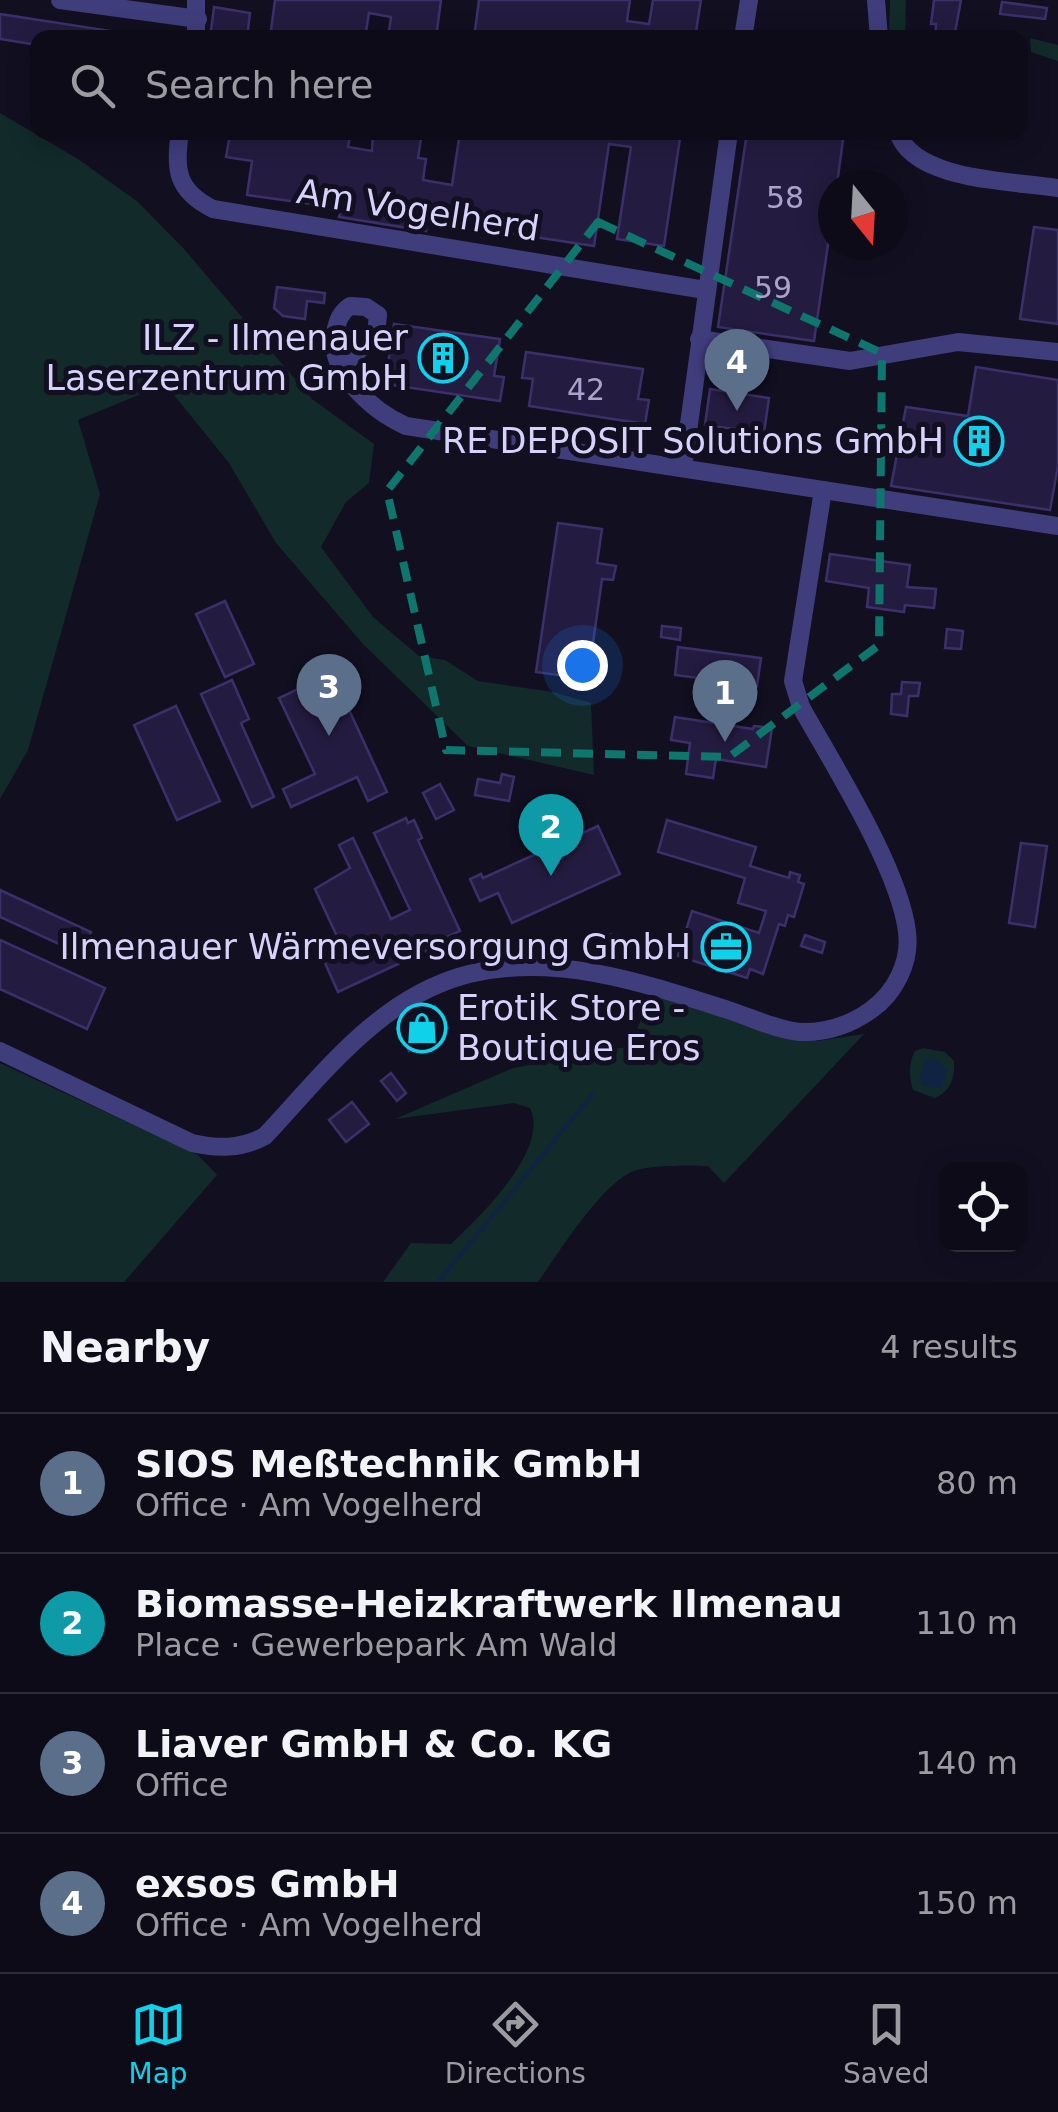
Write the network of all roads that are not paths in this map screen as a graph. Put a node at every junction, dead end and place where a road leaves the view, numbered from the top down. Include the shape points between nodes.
1 (60, 0) edge
2 (749, 0) edge
3 (876, 0) edge
4 (197, 19) edge
5 (745, 30) edge
6 (879, 30) edge
7 (180, 140) edge
8 (728, 140) edge
9 (902, 140) edge
10 (1058, 188) edge
11 (705, 290) junction
12 (699, 339) junction
13 (1058, 352) edge
14 (340, 369) dead end
15 (683, 468) junction
16 (823, 490) junction
17 (1058, 526) edge
18 (0, 1050) edge

1 - 4 street
2 - 5 street
3 - 6 street
7 - 11 street, Am Vogelherd via 180,178 194,200 212,209
8 - 11 street
9 - 10 street via 908,152 940,169
11 - 12 street
12 - 13 street via 850,362 958,342
12 - 15 street
14 - 15 street via 406,426
15 - 16 street
16 - 17 street
16 - 18 street via 793,681 900,901 907,949 896,983 880,1004 829,1030 797,1032 596,972 539,967 468,975 380,1018 265,1136 213,1148

